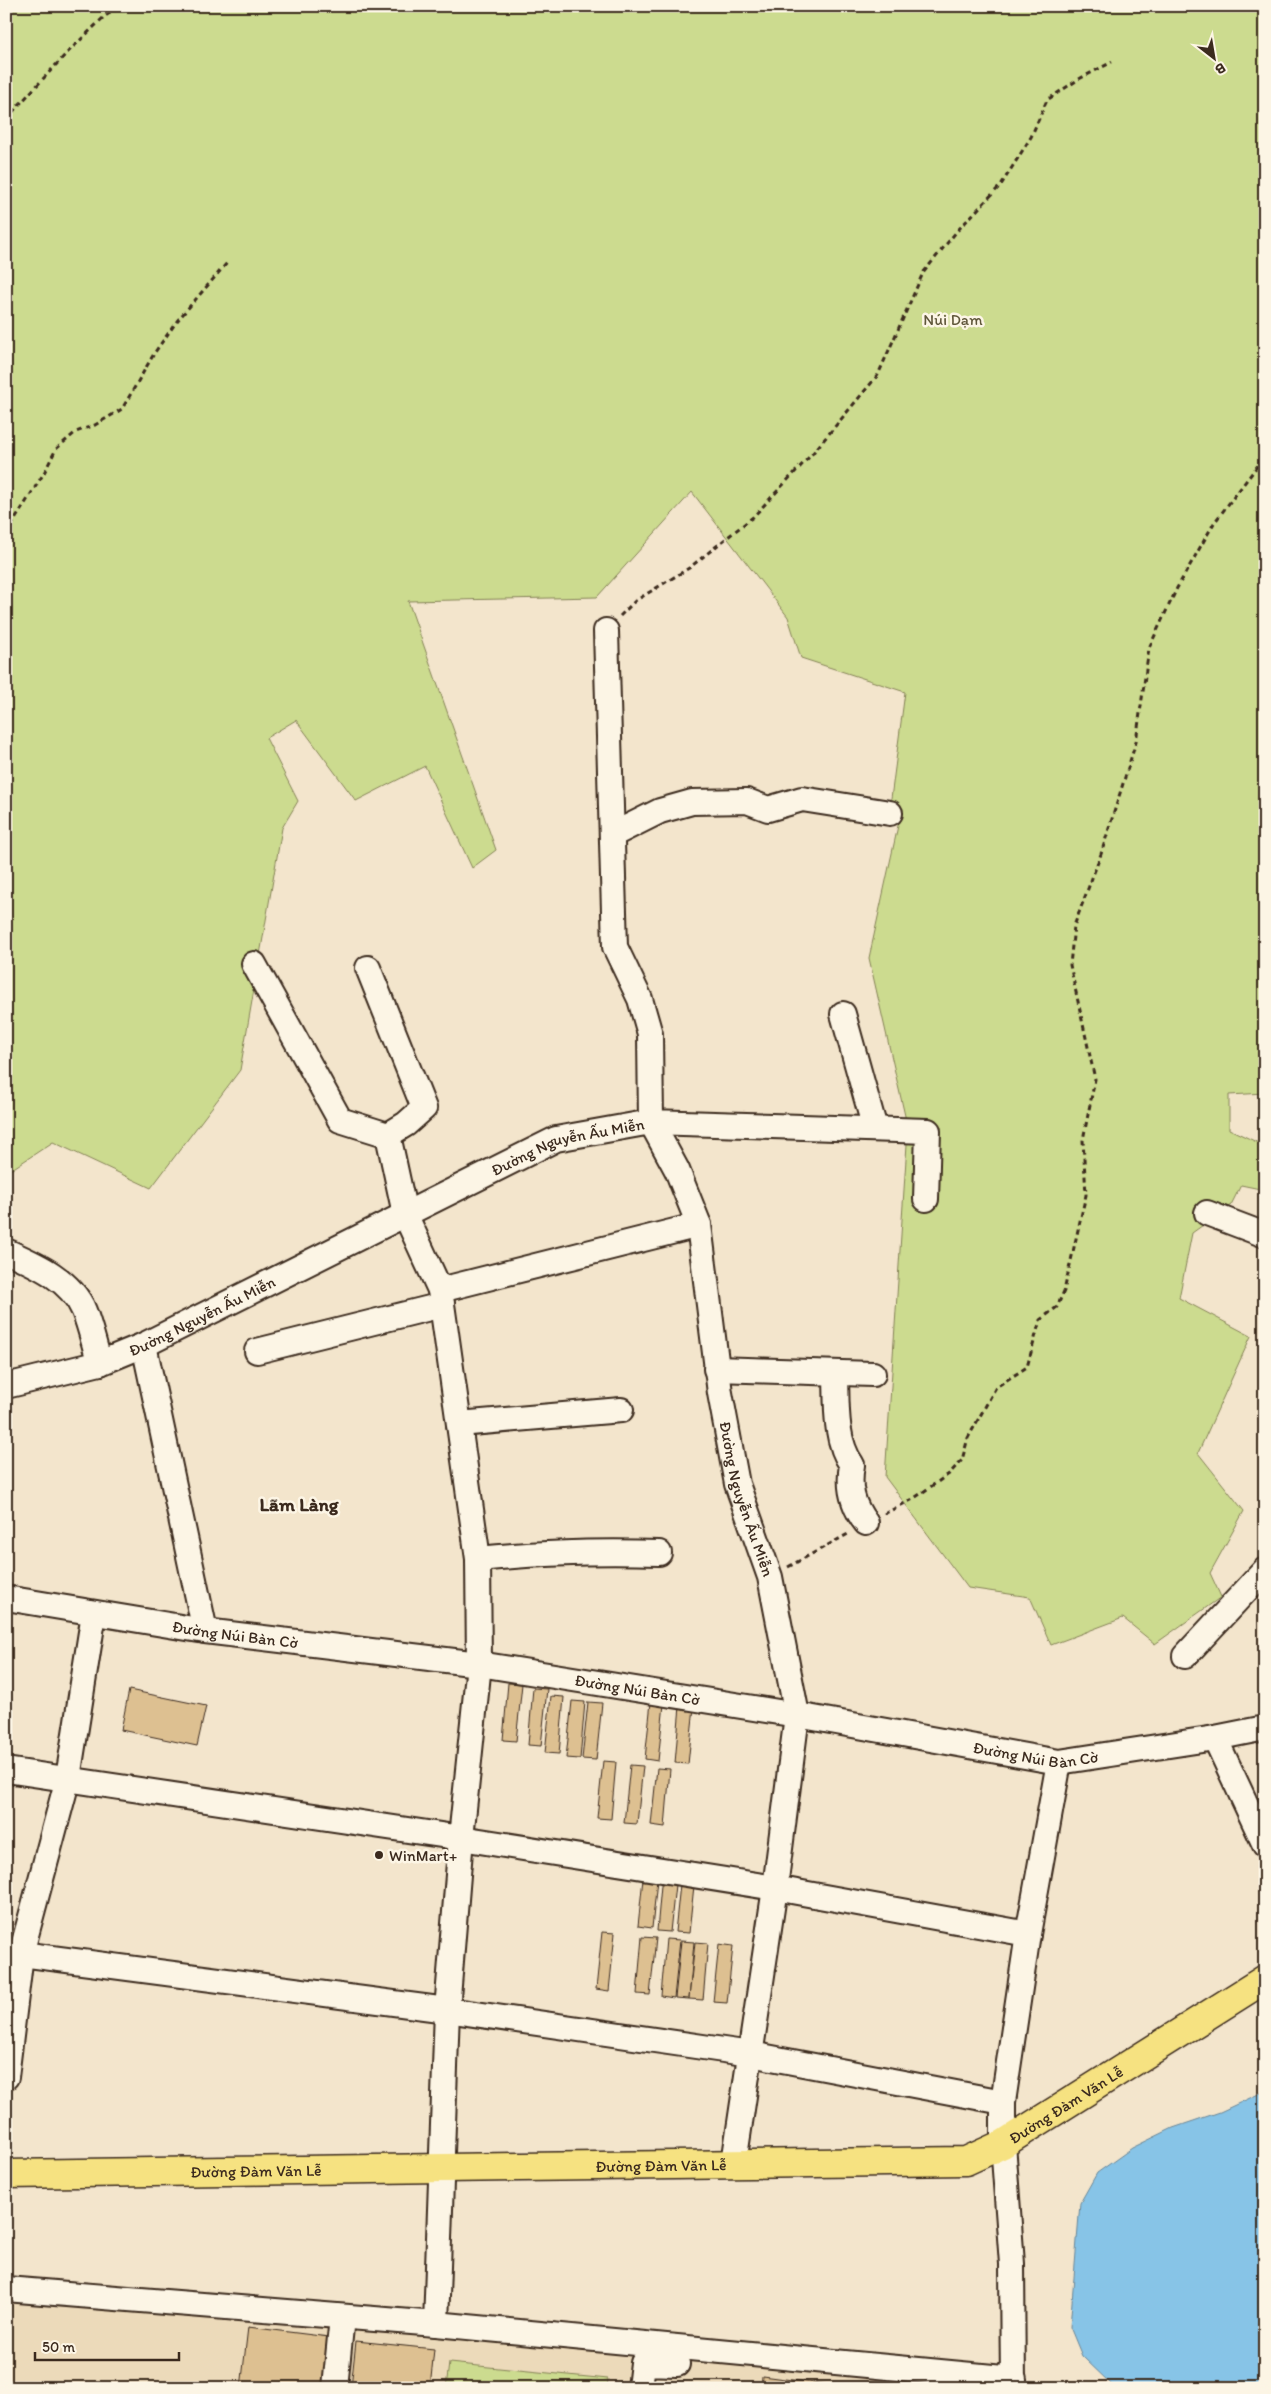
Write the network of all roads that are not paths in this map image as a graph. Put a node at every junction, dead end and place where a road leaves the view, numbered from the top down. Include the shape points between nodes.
1 (606, 631) road end
2 (890, 812) dead end
3 (612, 835) junction
4 (254, 964) dead end
5 (368, 968) dead end
6 (843, 1014) dead end
7 (651, 1122) junction
8 (875, 1129) junction
9 (388, 1135) junction
10 (926, 1199) dead end
11 (1207, 1213) dead end
12 (405, 1214) junction
13 (699, 1225) junction
14 (1265, 1235) edge
15 (6, 1251) edge
16 (441, 1297) junction
17 (144, 1345) junction
18 (257, 1351) dead end
19 (100, 1363) junction
20 (716, 1369) junction
21 (836, 1373) junction
22 (873, 1374) dead end
23 (6, 1386) edge
24 (621, 1410) dead end
25 (459, 1424) junction
26 (866, 1523) road end
27 (659, 1553) dead end
28 (478, 1559) junction
29 (1265, 1570) edge
30 (6, 1598) edge
31 (94, 1613) junction
32 (205, 1630) junction
33 (1185, 1656) dead end
34 (480, 1664) junction
35 (797, 1715) junction
36 (1265, 1728) edge
37 (1215, 1738) junction
38 (1059, 1762) junction
39 (6, 1770) edge
40 (68, 1778) junction
41 (461, 1838) junction
42 (1265, 1845) edge
43 (775, 1888) junction
44 (1028, 1934) junction
45 (14, 1953) edge
46 (1265, 1979) edge
47 (446, 2010) junction
48 (751, 2054) junction
49 (6, 2078) edge
50 (1003, 2102) junction
51 (1003, 2144) junction
52 (734, 2163) junction
53 (440, 2168) junction
54 (6, 2174) edge
55 (6, 2289) edge
56 (436, 2324) junction
57 (341, 2327) dead end
58 (677, 2364) dead end
59 (1014, 2383) edge
60 (336, 2388) edge
61 (640, 2388) edge

1 - 3 street
2 - 3 street via 802,799 768,809 747,801 692,802 660,811
3 - 7 street via 615,947 640,999 650,1034
4 - 9 street via 340,1120
5 - 9 street via 424,1108
6 - 8 street
7 - 8 street
7 - 12 street, Đường Nguyễn Ấu Miễn via 556,1139
7 - 13 street, Đường Nguyễn Ấu Miễn via 678,1170
8 - 10 street via 928,1131
9 - 12 street
11 - 14 street
12 - 16 street
12 - 17 street, Đường Nguyễn Ấu Miễn
13 - 16 street
13 - 20 street, Đường Nguyễn Ấu Miễn
15 - 19 street via 40,1267 77,1298
16 - 18 street
16 - 25 street
17 - 19 street, Đường Nguyễn Ấu Miễn
17 - 32 street
19 - 23 street, Đường Nguyễn Ấu Miễn
20 - 21 street
20 - 35 street, Đường Nguyễn Ấu Miễn via 738,1484 770,1578
21 - 22 street
21 - 26 street via 838,1422 845,1455 852,1465 849,1480 855,1508
24 - 25 street
25 - 28 street
27 - 28 street via 554,1552
28 - 34 street
29 - 33 street
30 - 31 street, Đường Núi Bàn Cờ
31 - 32 street, Đường Núi Bàn Cờ
31 - 40 street
32 - 34 street, Đường Núi Bàn Cờ
34 - 35 street, Đường Núi Bàn Cờ
34 - 41 street
35 - 38 street, Đường Núi Bàn Cờ
35 - 43 street, Đường Nguyễn Ấu Miễn
36 - 37 street, Đường Núi Bàn Cờ
37 - 38 street, Đường Núi Bàn Cờ
37 - 42 street
38 - 44 street
39 - 40 street
40 - 41 street
40 - 45 street
41 - 43 street
41 - 47 street
43 - 44 street
43 - 48 street, Đường Nguyễn Ấu Miễn
44 - 50 street
45 - 47 street
45 - 49 street
46 - 51 main road, Đường Đàm Văn Lễ
47 - 48 street
47 - 53 street
48 - 50 street
48 - 52 street, Đường Nguyễn Ấu Miễn
50 - 51 street
51 - 52 main road, Đường Đàm Văn Lễ via 966,2161
51 - 59 street via 1012,2264
52 - 53 main road, Đường Đàm Văn Lễ
53 - 54 main road, Đường Đàm Văn Lễ
53 - 56 street
55 - 56 street
56 - 59 street
57 - 60 street
58 - 61 street via 643,2362

